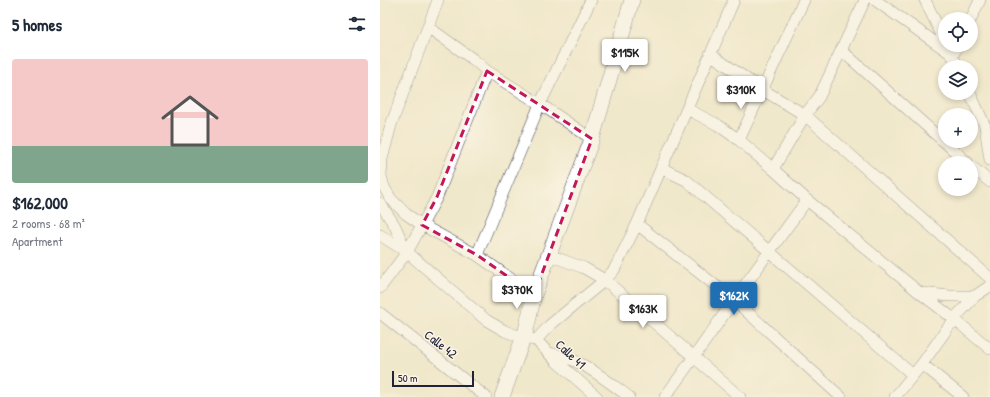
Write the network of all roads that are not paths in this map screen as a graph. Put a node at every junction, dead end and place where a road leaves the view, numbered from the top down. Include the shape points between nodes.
1 (438, 0) edge
2 (591, 0) edge
3 (632, 0) edge
4 (734, 0) edge
5 (804, 0) edge
6 (864, 0) edge
7 (875, 0) edge
8 (925, 0) edge
9 (980, 0) edge
10 (974, 12) edge
11 (428, 27) junction
12 (938, 27) edge
13 (938, 39) edge
14 (841, 50) junction
15 (710, 54) junction
16 (487, 71) junction
17 (763, 90) junction
18 (974, 100) edge
19 (540, 104) junction
20 (687, 109) junction
21 (805, 115) junction
22 (988, 125) edge
23 (592, 139) junction
24 (739, 140) junction
25 (960, 156) edge
26 (990, 160) edge
27 (661, 168) junction
28 (773, 169) junction
29 (978, 172) edge
30 (990, 182) edge
31 (806, 200) junction
32 (380, 203) edge
33 (637, 224) junction
34 (422, 225) junction
35 (380, 235) edge
36 (769, 251) junction
37 (407, 252) junction
38 (549, 254) junction
39 (477, 255) junction
40 (990, 278) edge
41 (605, 280) junction
42 (990, 286) edge
43 (380, 288) edge
44 (920, 293) junction
45 (534, 295) junction
46 (975, 296) junction
47 (734, 300) junction
48 (380, 313) edge
49 (954, 319) junction
50 (529, 339) junction
51 (990, 349) edge
52 (549, 353) junction
53 (694, 357) junction
54 (922, 364) junction
55 (913, 375) junction
56 (486, 397) edge
57 (502, 397) edge
58 (597, 397) edge
59 (628, 397) edge
60 (665, 397) edge
61 (740, 397) edge
62 (841, 397) edge
63 (895, 397) edge
64 (962, 397) edge

1 - 11 street
2 - 19 street
3 - 23 street
4 - 15 street
5 - 17 street
6 - 14 street
7 - 13 street
8 - 12 street
9 - 10 street
11 - 16 street
11 - 34 street via 391,125 382,159 381,176 391,199
14 - 21 street via 819,97
14 - 25 street
15 - 17 street
15 - 20 street
16 - 19 street
16 - 34 street via 437,196
17 - 21 street
17 - 24 street
18 - 22 street
19 - 23 street
19 - 39 street
20 - 24 street via 718,125
20 - 27 street
21 - 28 street
21 - 40 street
22 - 26 street
23 - 38 street
24 - 28 street
27 - 33 street
27 - 36 street via 686,180
28 - 31 street
29 - 30 street
31 - 36 street
31 - 44 street
32 - 37 street via 395,226
33 - 41 street via 614,270
33 - 47 street
34 - 37 street
34 - 39 street
35 - 37 street
36 - 47 street
36 - 55 street
37 - 43 street
37 - 50 street via 486,320 505,331
38 - 41 street via 584,268
38 - 45 street
39 - 45 street
41 - 50 street
41 - 53 street
42 - 46 street
44 - 46 street
44 - 49 street
45 - 50 street
46 - 49 street
47 - 53 street
47 - 62 street
48 - 56 street, Calle 42
49 - 51 street
49 - 54 street
50 - 52 street, Calle 41
50 - 57 street
52 - 58 street, Calle 41
52 - 59 street via 558,354 593,371
53 - 60 street
53 - 61 street
54 - 55 street
54 - 64 street
55 - 63 street

